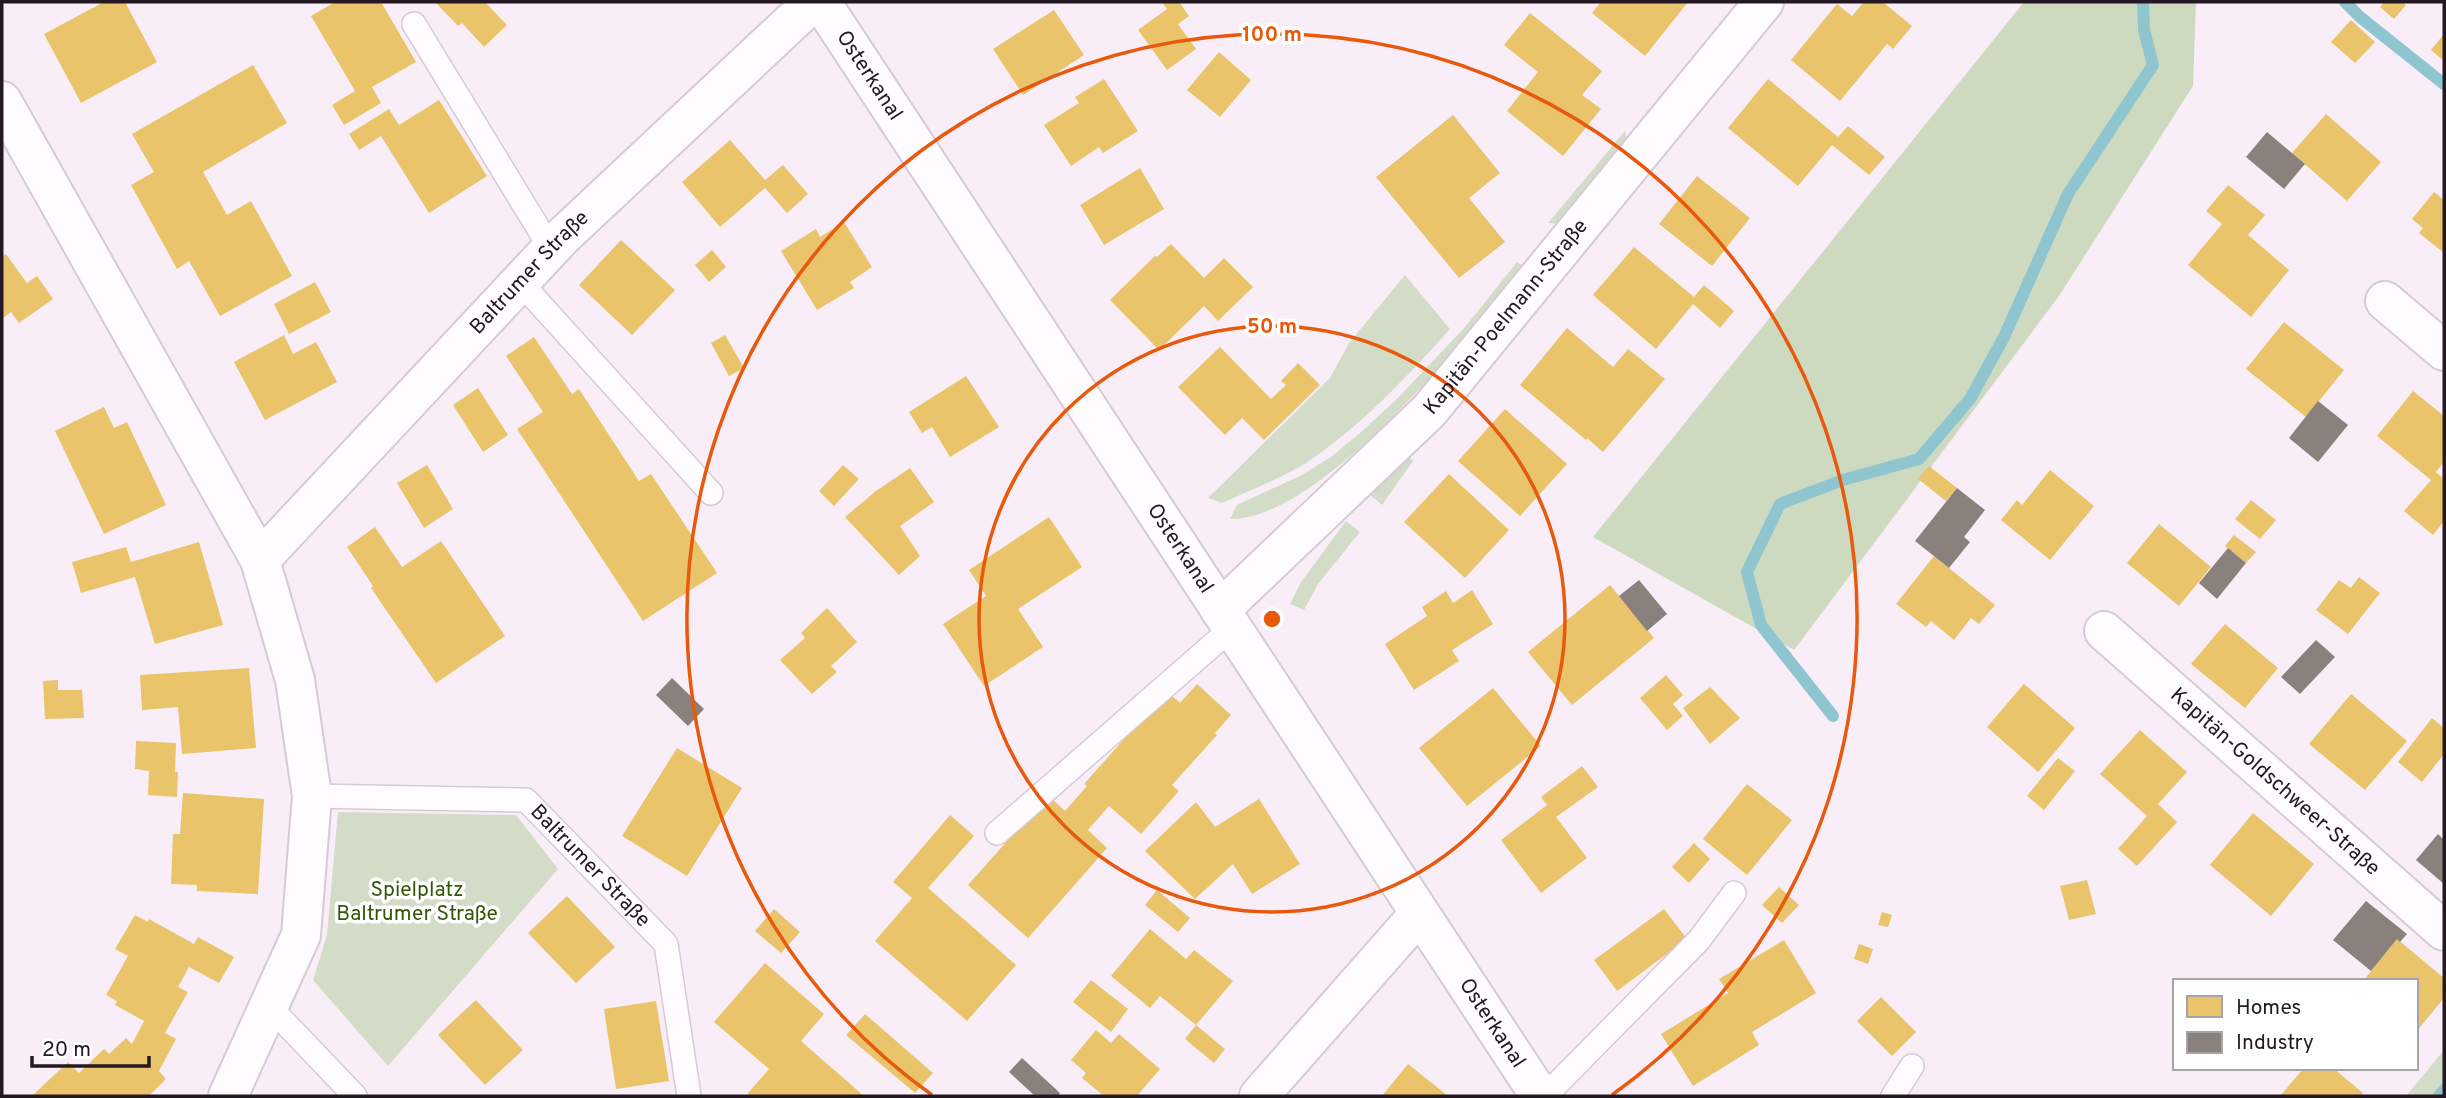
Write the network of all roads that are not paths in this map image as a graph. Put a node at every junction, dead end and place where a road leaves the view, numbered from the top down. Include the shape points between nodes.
1 (813, 2) edge
2 (821, 2) edge
3 (1764, 2) edge
4 (414, 24) dead end
5 (6, 119) edge
6 (551, 249) junction
7 (520, 282) junction
8 (2385, 301) dead end
9 (2444, 351) edge
10 (711, 493) dead end
11 (260, 560) junction
12 (1226, 619) junction
13 (2104, 631) dead end
14 (312, 796) junction
15 (997, 833) dead end
16 (1734, 893) dead end
17 (1419, 914) junction
18 (2444, 931) edge
19 (270, 1006) junction
20 (1912, 1066) dead end
21 (228, 1096) edge
22 (355, 1096) edge
23 (689, 1096) edge
24 (1259, 1096) edge
25 (1543, 1096) edge
26 (1893, 1096) edge

1 - 6 street, Baltrumer Straße
2 - 12 street, Osterkanal
3 - 12 street, Kapitän-Poelmann-Straße via 1429,411
4 - 6 lane
5 - 11 street
6 - 7 street, Baltrumer Straße
7 - 10 lane
7 - 11 street, Baltrumer Straße
8 - 9 street
11 - 14 street via 295,680
12 - 15 lane
12 - 17 street, Osterkanal
13 - 18 street, Kapitän-Goldschweer-Straße
14 - 19 street via 301,935
14 - 23 lane, Baltrumer Straße via 526,800 666,944
16 - 25 lane via 1699,940
17 - 24 street
17 - 25 street, Osterkanal
19 - 21 street
19 - 22 lane
20 - 26 lane

